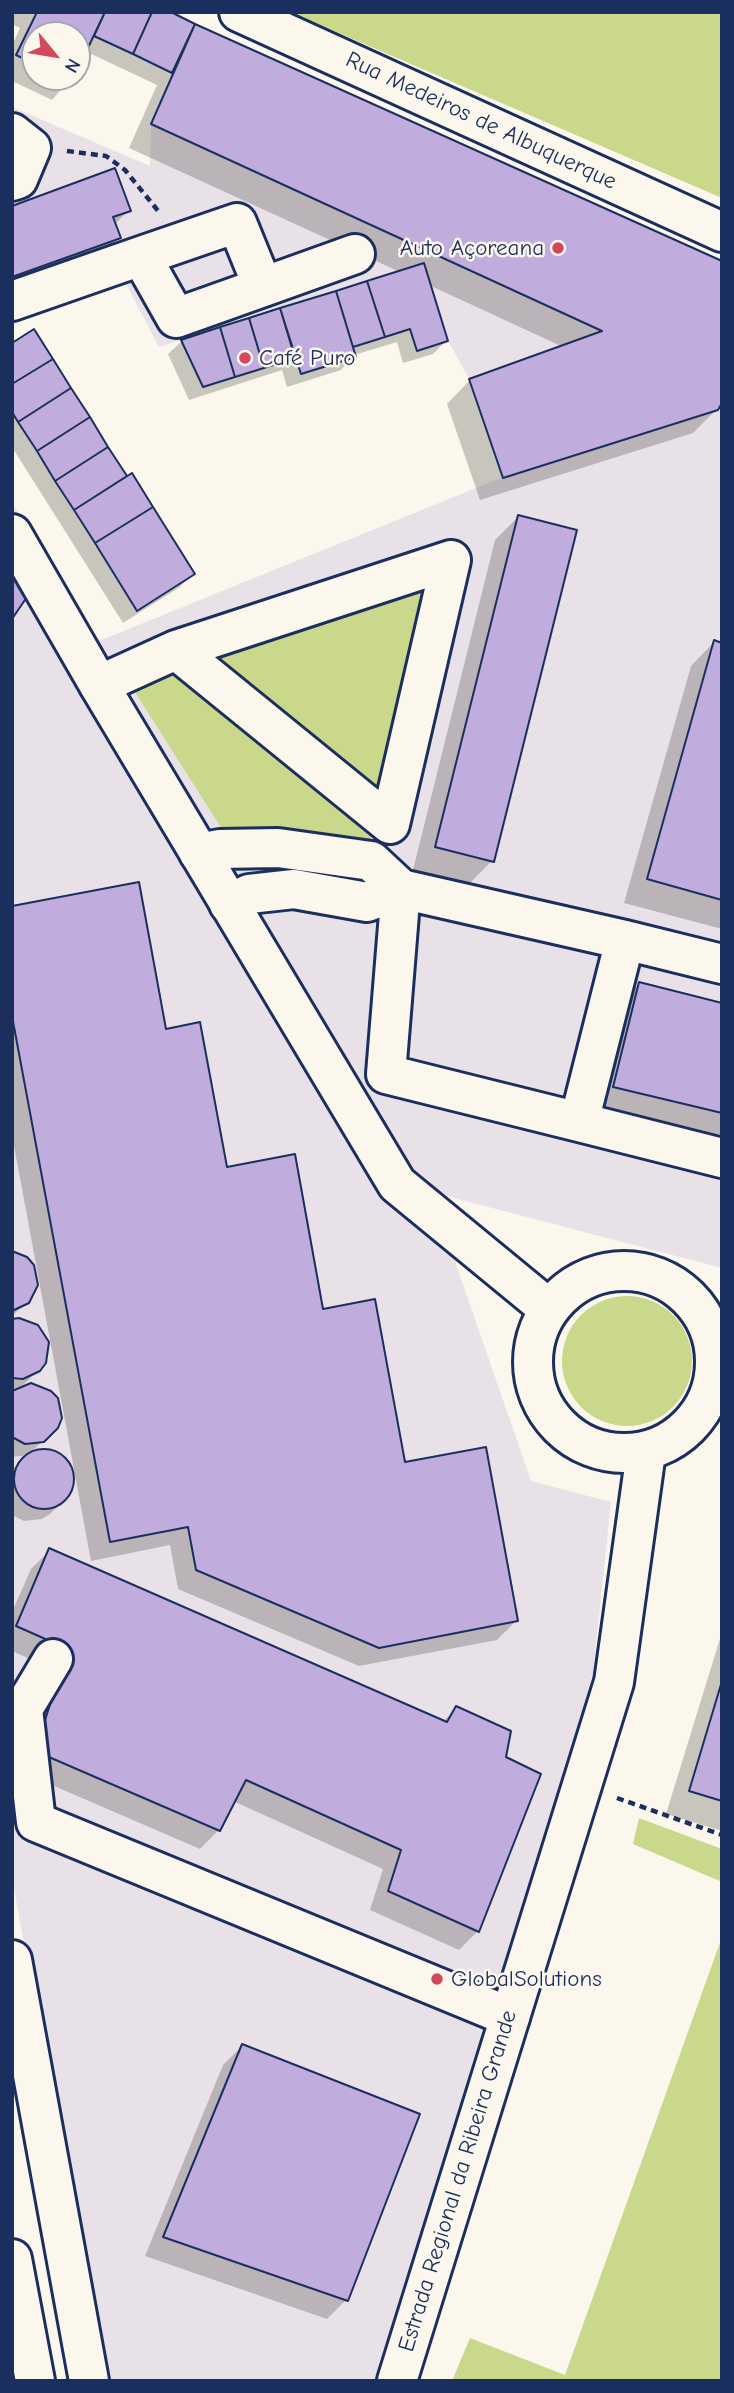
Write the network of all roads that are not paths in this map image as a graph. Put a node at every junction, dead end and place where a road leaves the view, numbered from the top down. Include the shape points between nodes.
1 (239, 12) edge
2 (12, 133) edge
3 (12, 181) edge
4 (722, 232) edge
5 (355, 254) dead end
6 (141, 256) junction
7 (263, 287) junction
8 (12, 301) edge
9 (12, 534) edge
10 (176, 650) junction
11 (99, 685) junction
12 (390, 824) junction
13 (199, 853) junction
14 (401, 889) junction
15 (229, 904) junction
16 (625, 940) junction
17 (722, 964) edge
18 (386, 1074) junction
19 (342, 1093) junction
20 (579, 1122) junction
21 (722, 1158) edge
22 (548, 1309) junction
23 (719, 1354) edge
24 (646, 1452) junction
25 (53, 1659) dead end
26 (12, 1960) edge
27 (510, 2017) junction
28 (12, 2259) edge
29 (35, 2381) edge
30 (89, 2381) edge
31 (397, 2381) edge

1 - 4 main road, Rua Medeiros de Albuquerque
2 - 3 main road via 31,148 18,179
5 - 7 main road
6 - 7 main road via 176,318
6 - 7 main road via 237,223
6 - 8 main road
9 - 11 main road
10 - 11 main road
10 - 12 main road
10 - 12 main road via 451,560
11 - 13 main road
12 - 14 main road
13 - 14 main road via 278,848 371,861
13 - 15 main road
14 - 15 main road via 367,902 294,889 248,894
14 - 16 main road
14 - 18 main road
15 - 19 main road
16 - 17 main road
16 - 20 main road
18 - 19 main road via 370,1073
18 - 20 main road
19 - 22 main road via 397,1184
20 - 21 main road
22 - 23 main road via 583,1279 614,1270 645,1272 672,1283 696,1304
22 - 24 main road via 535,1337 532,1364 542,1407 562,1432 597,1451
23 - 24 main road via 710,1393 695,1421 675,1439
24 - 27 main road, Estrada Regional da Ribeira Grande via 614,1682
25 - 27 main road via 23,1709 36,1822
26 - 30 main road
27 - 31 main road, Estrada Regional da Ribeira Grande
28 - 29 main road

